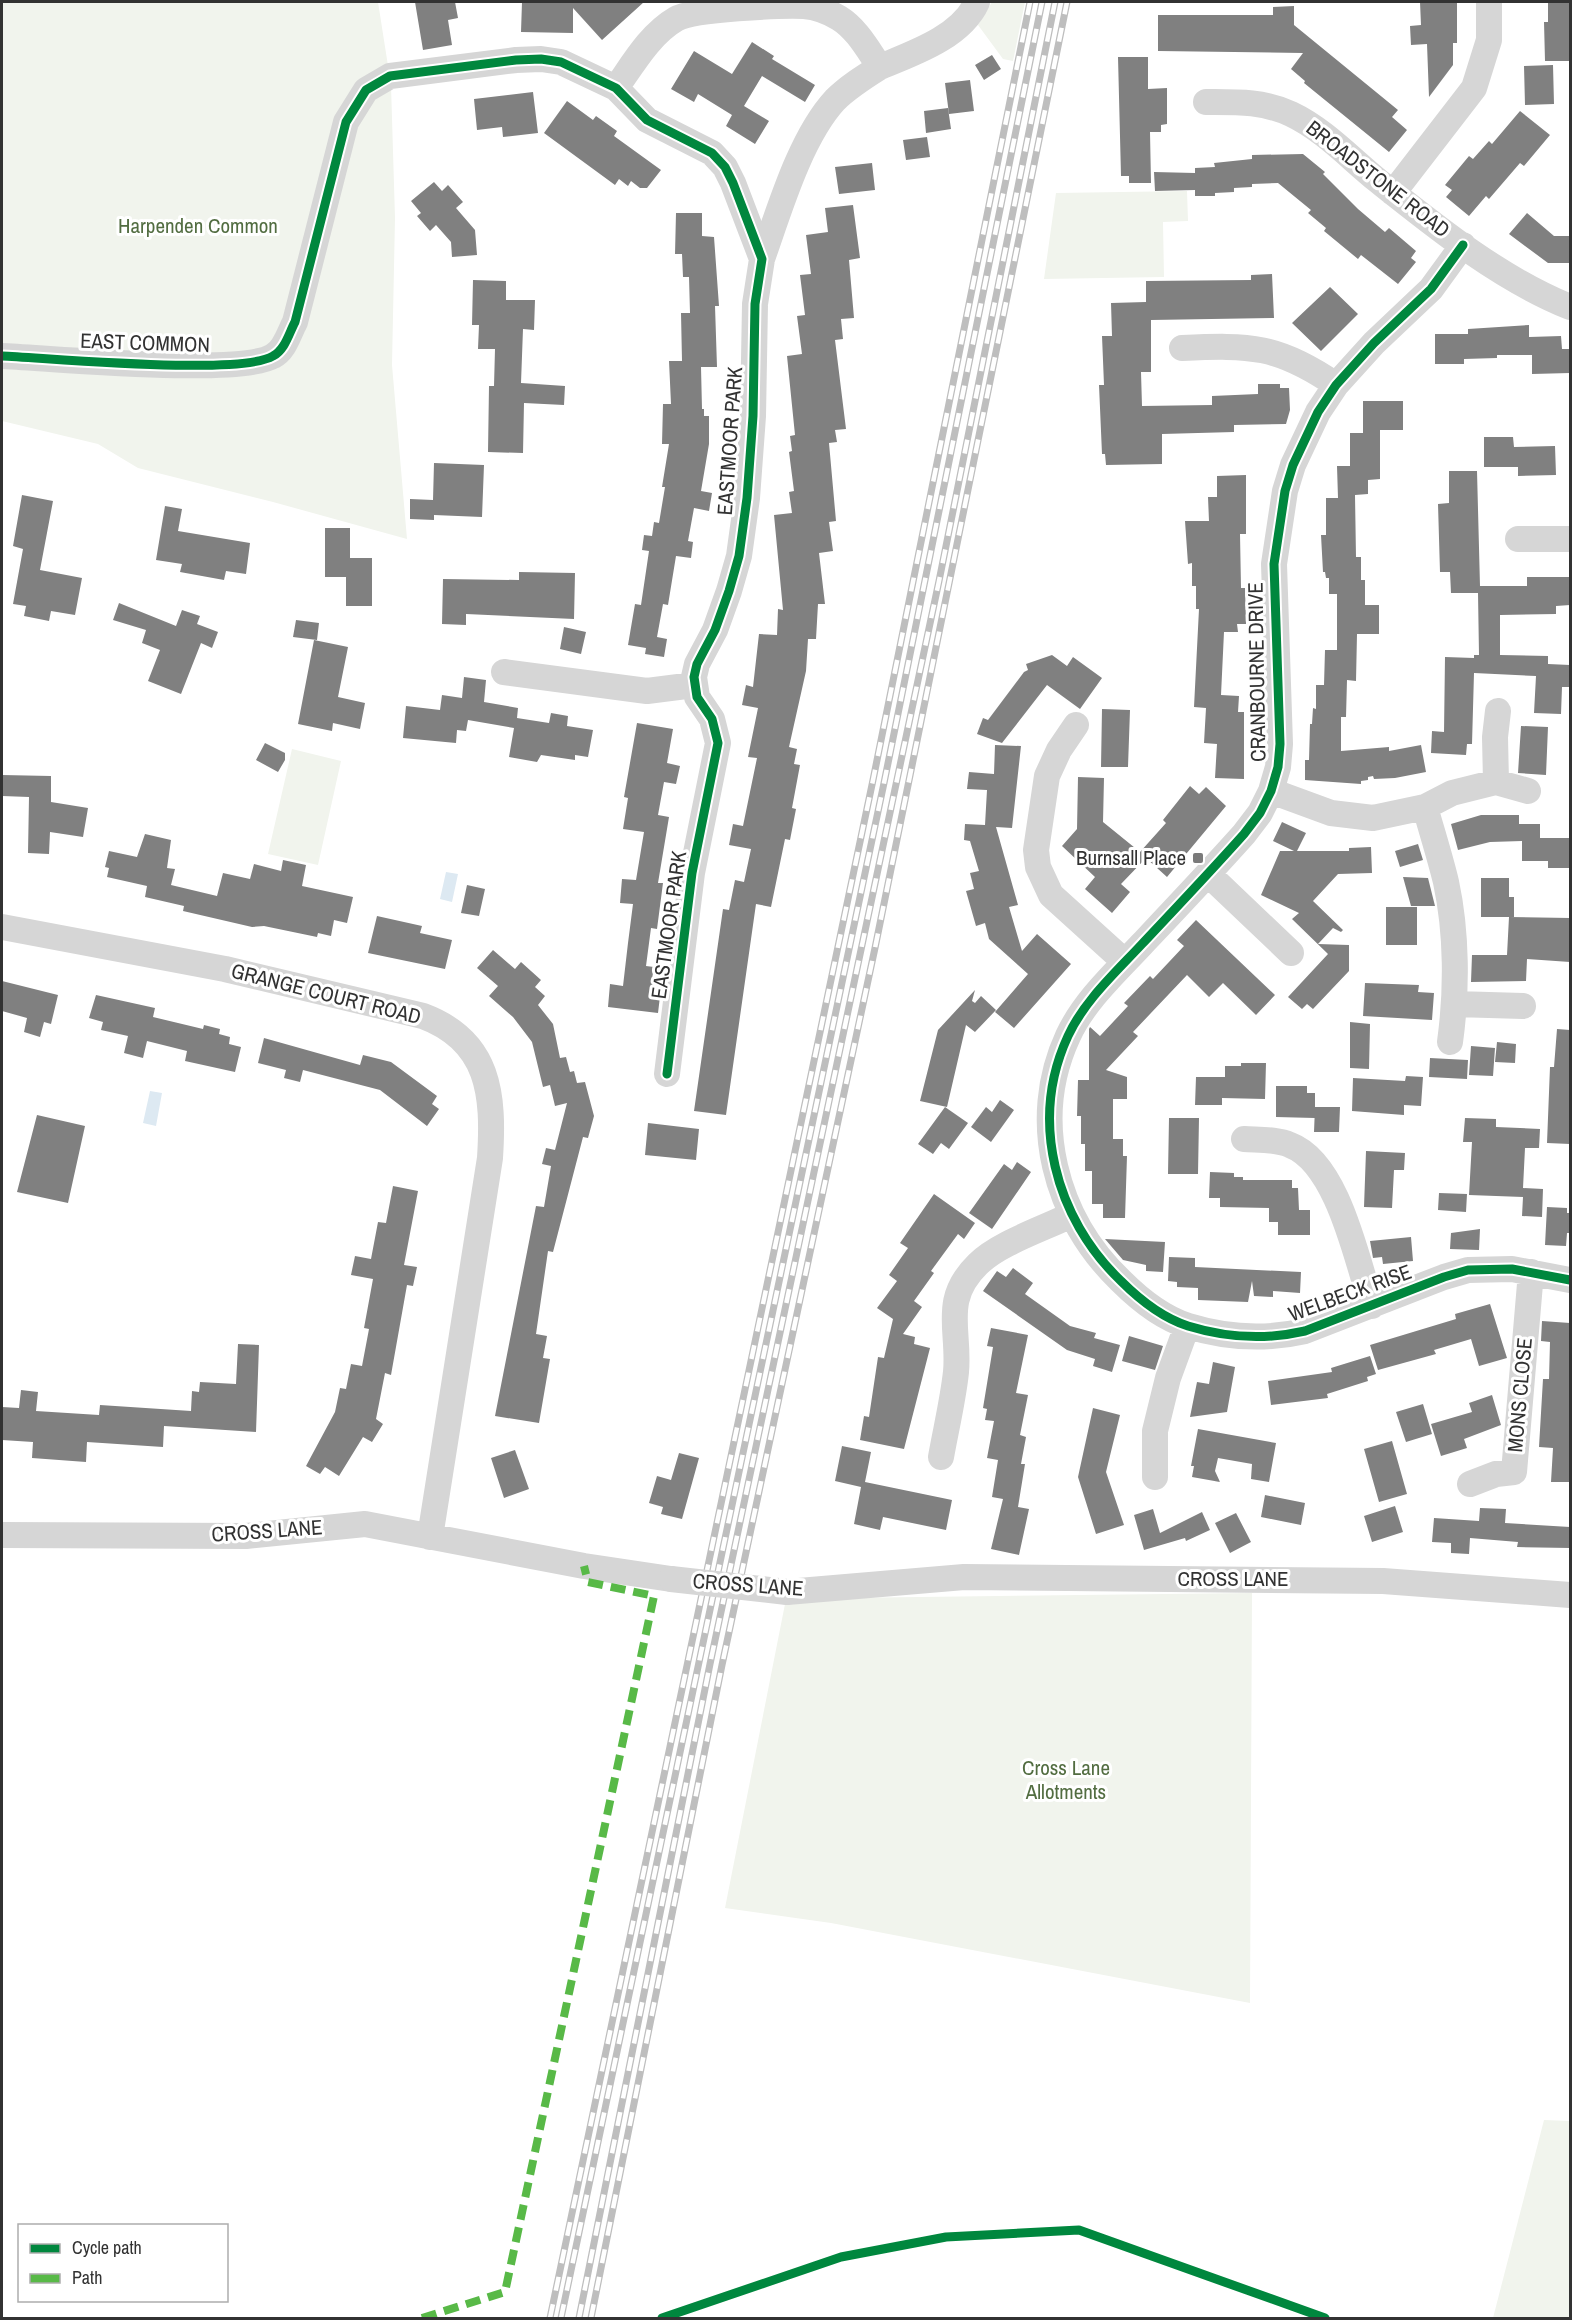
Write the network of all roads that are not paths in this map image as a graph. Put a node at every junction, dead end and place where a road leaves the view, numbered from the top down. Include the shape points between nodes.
1 (977, 2) edge
2 (1489, 2) edge
3 (880, 67) junction
4 (616, 88) junction
5 (1206, 102) dead end
6 (1393, 193) junction
7 (1463, 245) junction
8 (762, 259) junction
9 (1570, 307) edge
10 (1182, 348) dead end
11 (2, 356) edge
12 (1336, 386) junction
13 (1518, 539) dead end
14 (1570, 539) edge
15 (504, 672) dead end
16 (694, 685) junction
17 (1498, 711) dead end
18 (1076, 725) dead end
19 (1496, 782) junction
20 (1271, 791) junction
21 (1528, 791) dead end
22 (1425, 807) junction
23 (1208, 874) junction
24 (2, 927) edge
25 (1291, 952) dead end
26 (1125, 962) junction
27 (1455, 1004) junction
28 (1523, 1006) dead end
29 (1450, 1042) dead end
30 (667, 1074) dead end
31 (1244, 1139) dead end
32 (1071, 1215) junction
33 (1095, 1253) joint
34 (1531, 1272) junction
35 (1570, 1280) edge
36 (1372, 1306) junction
37 (1187, 1326) junction
38 (941, 1457) dead end
39 (1155, 1478) dead end
40 (1470, 1484) dead end
41 (2, 1535) edge
42 (430, 1537) junction
43 (1570, 1595) edge

1 - 3 street, EASTMOOR PARK via 971,15 929,46
2 - 6 street via 1489,40 1474,88
3 - 4 street via 855,32 825,10 804,6 695,12 663,28
3 - 8 street, EASTMOOR PARK via 847,89 818,123 791,178
4 - 8 street via 647,120 712,153 725,166
4 - 11 street, EAST COMMON via 561,62 541,59 390,76 366,90 346,122 295,322 283,348 274,356 252,364 196,365
5 - 6 street, BROADSTONE ROAD via 1248,101 1290,113
6 - 7 street, BROADSTONE ROAD
7 - 9 street, BROADSTONE ROAD via 1513,278
7 - 12 street, CRANBOURNE DRIVE via 1431,289
8 - 16 street, EASTMOOR PARK via 754,304 753,416 739,556 715,630 697,664
10 - 12 street via 1256,347 1294,358
12 - 20 street, CRANBOURNE DRIVE via 1300,449 1285,491 1278,530 1274,564 1280,744
13 - 14 street
15 - 16 street via 647,690
16 - 30 street, EASTMOOR PARK via 697,698 712,719 718,743 692,873
17 - 19 street
18 - 26 street via 1047,776 1036,850 1038,867 1051,896
19 - 21 street
19 - 22 street via 1452,793
20 - 22 street via 1349,817 1373,818
20 - 23 street, CRANBOURNE DRIVE via 1260,813
22 - 27 street via 1446,883
23 - 25 street
23 - 26 street, CRANBOURNE DRIVE
24 - 42 street, GRANGE COURT ROAD via 225,969 423,1016 441,1023 471,1048 481,1064 493,1117 490,1158
26 - 32 street, CRANBOURNE DRIVE via 1068,1035 1051,1086 1048,1108 1052,1156
27 - 28 street
27 - 29 street
31 - 36 street via 1290,1144 1325,1174
32 - 33 street, CRANBOURNE DRIVE
32 - 38 street via 990,1254 966,1280 952,1315 956,1374
33 - 37 street, WELBECK RISE via 1133,1294
34 - 35 street, WELBECK RISE
34 - 36 street, WELBECK RISE via 1468,1270
34 - 40 street, MONS CLOSE via 1514,1472
36 - 37 street, WELBECK RISE via 1282,1336 1225,1335
37 - 39 street via 1157,1422
41 - 42 street, CROSS LANE via 246,1536 365,1524
42 - 43 street, CROSS LANE, bridge via 584,1566 787,1592 976,1577 1383,1581

